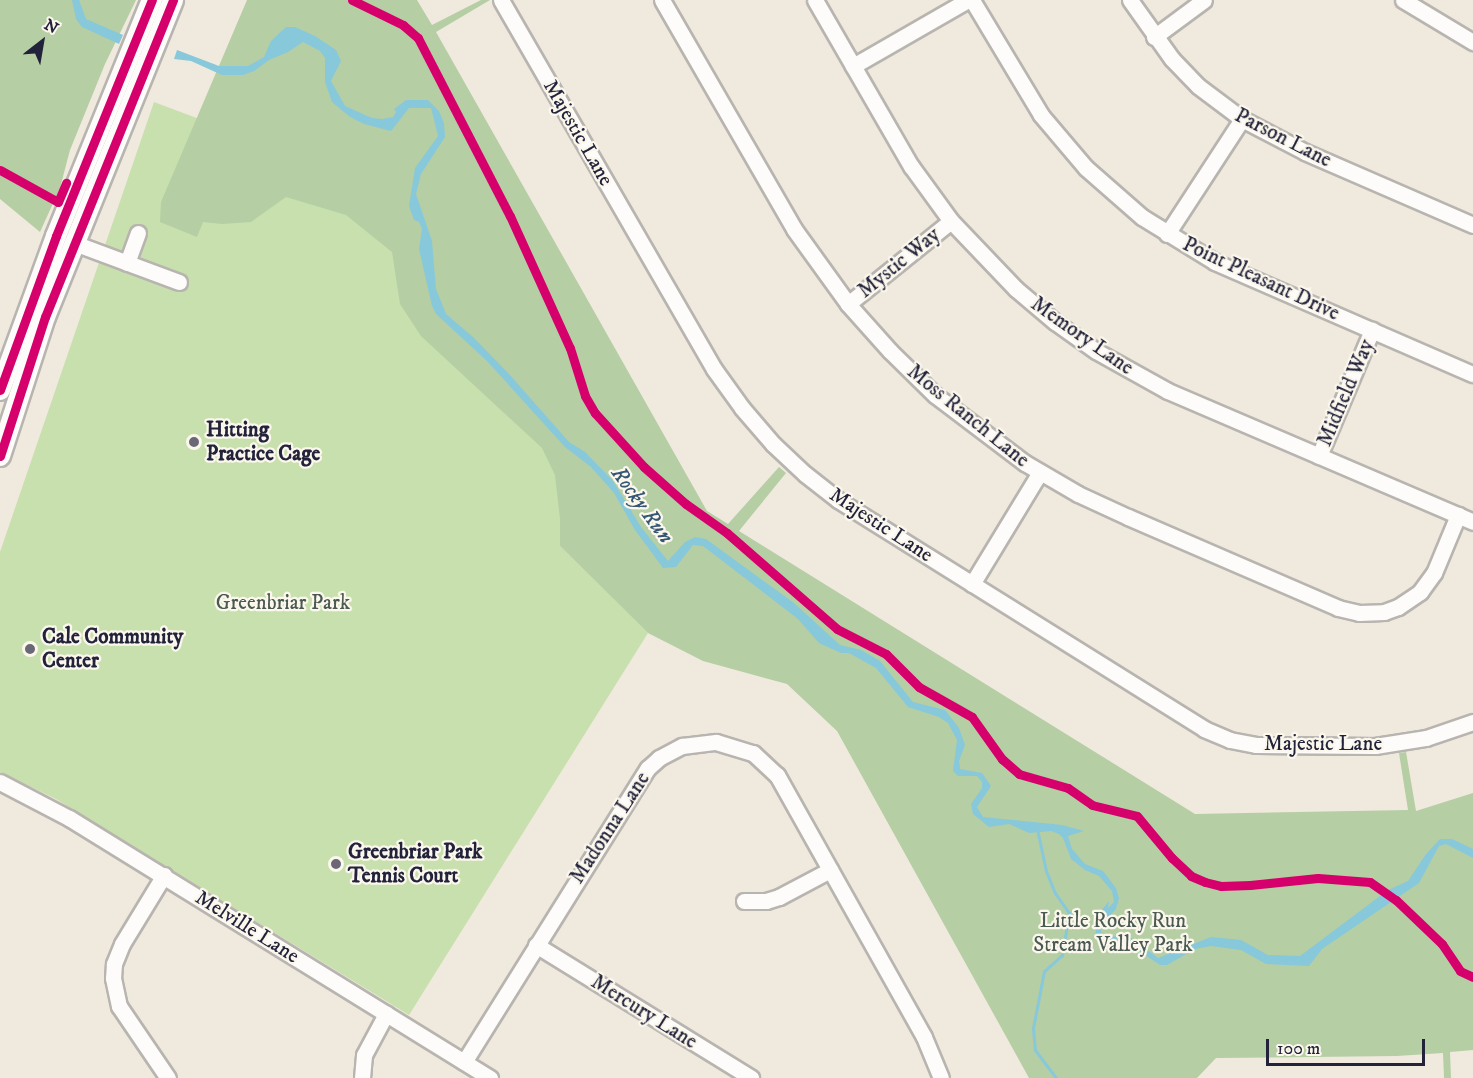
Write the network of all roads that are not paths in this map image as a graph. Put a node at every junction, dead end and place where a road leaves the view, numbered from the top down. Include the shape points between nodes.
1 (152, 0) edge
2 (173, 0) edge
3 (501, 0) edge
4 (662, 0) edge
5 (815, 0) edge
6 (970, 0) edge
7 (1130, 0) edge
8 (1204, 0) edge
9 (1403, 0) edge
10 (1154, 37) junction
11 (1473, 42) edge
12 (853, 66) junction
13 (1242, 119) junction
14 (951, 221) junction
15 (1473, 225) edge
16 (138, 233) dead end
17 (1167, 234) junction
18 (74, 243) junction
19 (127, 263) junction
20 (179, 282) dead end
21 (848, 304) junction
22 (1372, 330) junction
23 (1473, 374) edge
24 (0, 390) edge
25 (0, 456) edge
26 (1319, 456) junction
27 (1040, 472) junction
28 (1458, 515) junction
29 (1473, 522) edge
30 (972, 584) junction
31 (1473, 722) edge
32 (0, 782) edge
33 (830, 870) junction
34 (164, 876) junction
35 (744, 901) dead end
36 (536, 945) junction
37 (386, 1014) junction
38 (464, 1062) junction
39 (168, 1078) edge
40 (362, 1078) edge
41 (490, 1078) edge
42 (751, 1078) edge
43 (941, 1078) edge

1 - 24 main road via 56,236
2 - 18 main road
3 - 30 street, Majestic Lane via 700,346 742,408 773,444 838,500
4 - 21 street, Moss Ranch Lane via 794,229
5 - 12 street, Memory Lane
6 - 12 street
6 - 17 street, Point Pleasant Drive via 1022,87 1062,142 1112,193
7 - 10 street, Parson Lane
8 - 10 street
9 - 11 street
10 - 13 street, Parson Lane via 1198,86
12 - 14 street, Memory Lane via 911,166
13 - 15 street, Parson Lane via 1305,152
13 - 17 street
14 - 21 street, Mystic Way
14 - 26 street, Memory Lane via 1016,289 1096,351 1168,391
16 - 19 street
17 - 22 street, Point Pleasant Drive via 1215,262
18 - 19 street
18 - 25 main road via 30,360
19 - 20 street
21 - 27 street, Moss Ranch Lane via 935,395
22 - 23 street, Point Pleasant Drive
22 - 26 street, Midfield Way
26 - 28 street, Memory Lane
27 - 28 street, Moss Ranch Lane via 1128,517 1338,608 1359,613 1391,610 1420,592 1434,573
27 - 30 street
28 - 29 street, Memory Lane
30 - 31 street, Majestic Lane via 1204,729 1230,740 1256,745 1375,746 1426,738
32 - 34 street, Melville Lane via 69,818
33 - 35 street via 779,897
33 - 36 street, Madonna Lane via 768,764 743,748 725,743 706,741 682,746 659,758 638,781
33 - 43 street, Madonna Lane via 924,1037
34 - 37 street, Melville Lane
34 - 39 street via 122,944 113,978 119,1006
36 - 38 street, Madonna Lane
36 - 42 street, Mercury Lane
37 - 38 street, Melville Lane
37 - 40 street via 364,1055
38 - 41 street, Melville Lane

